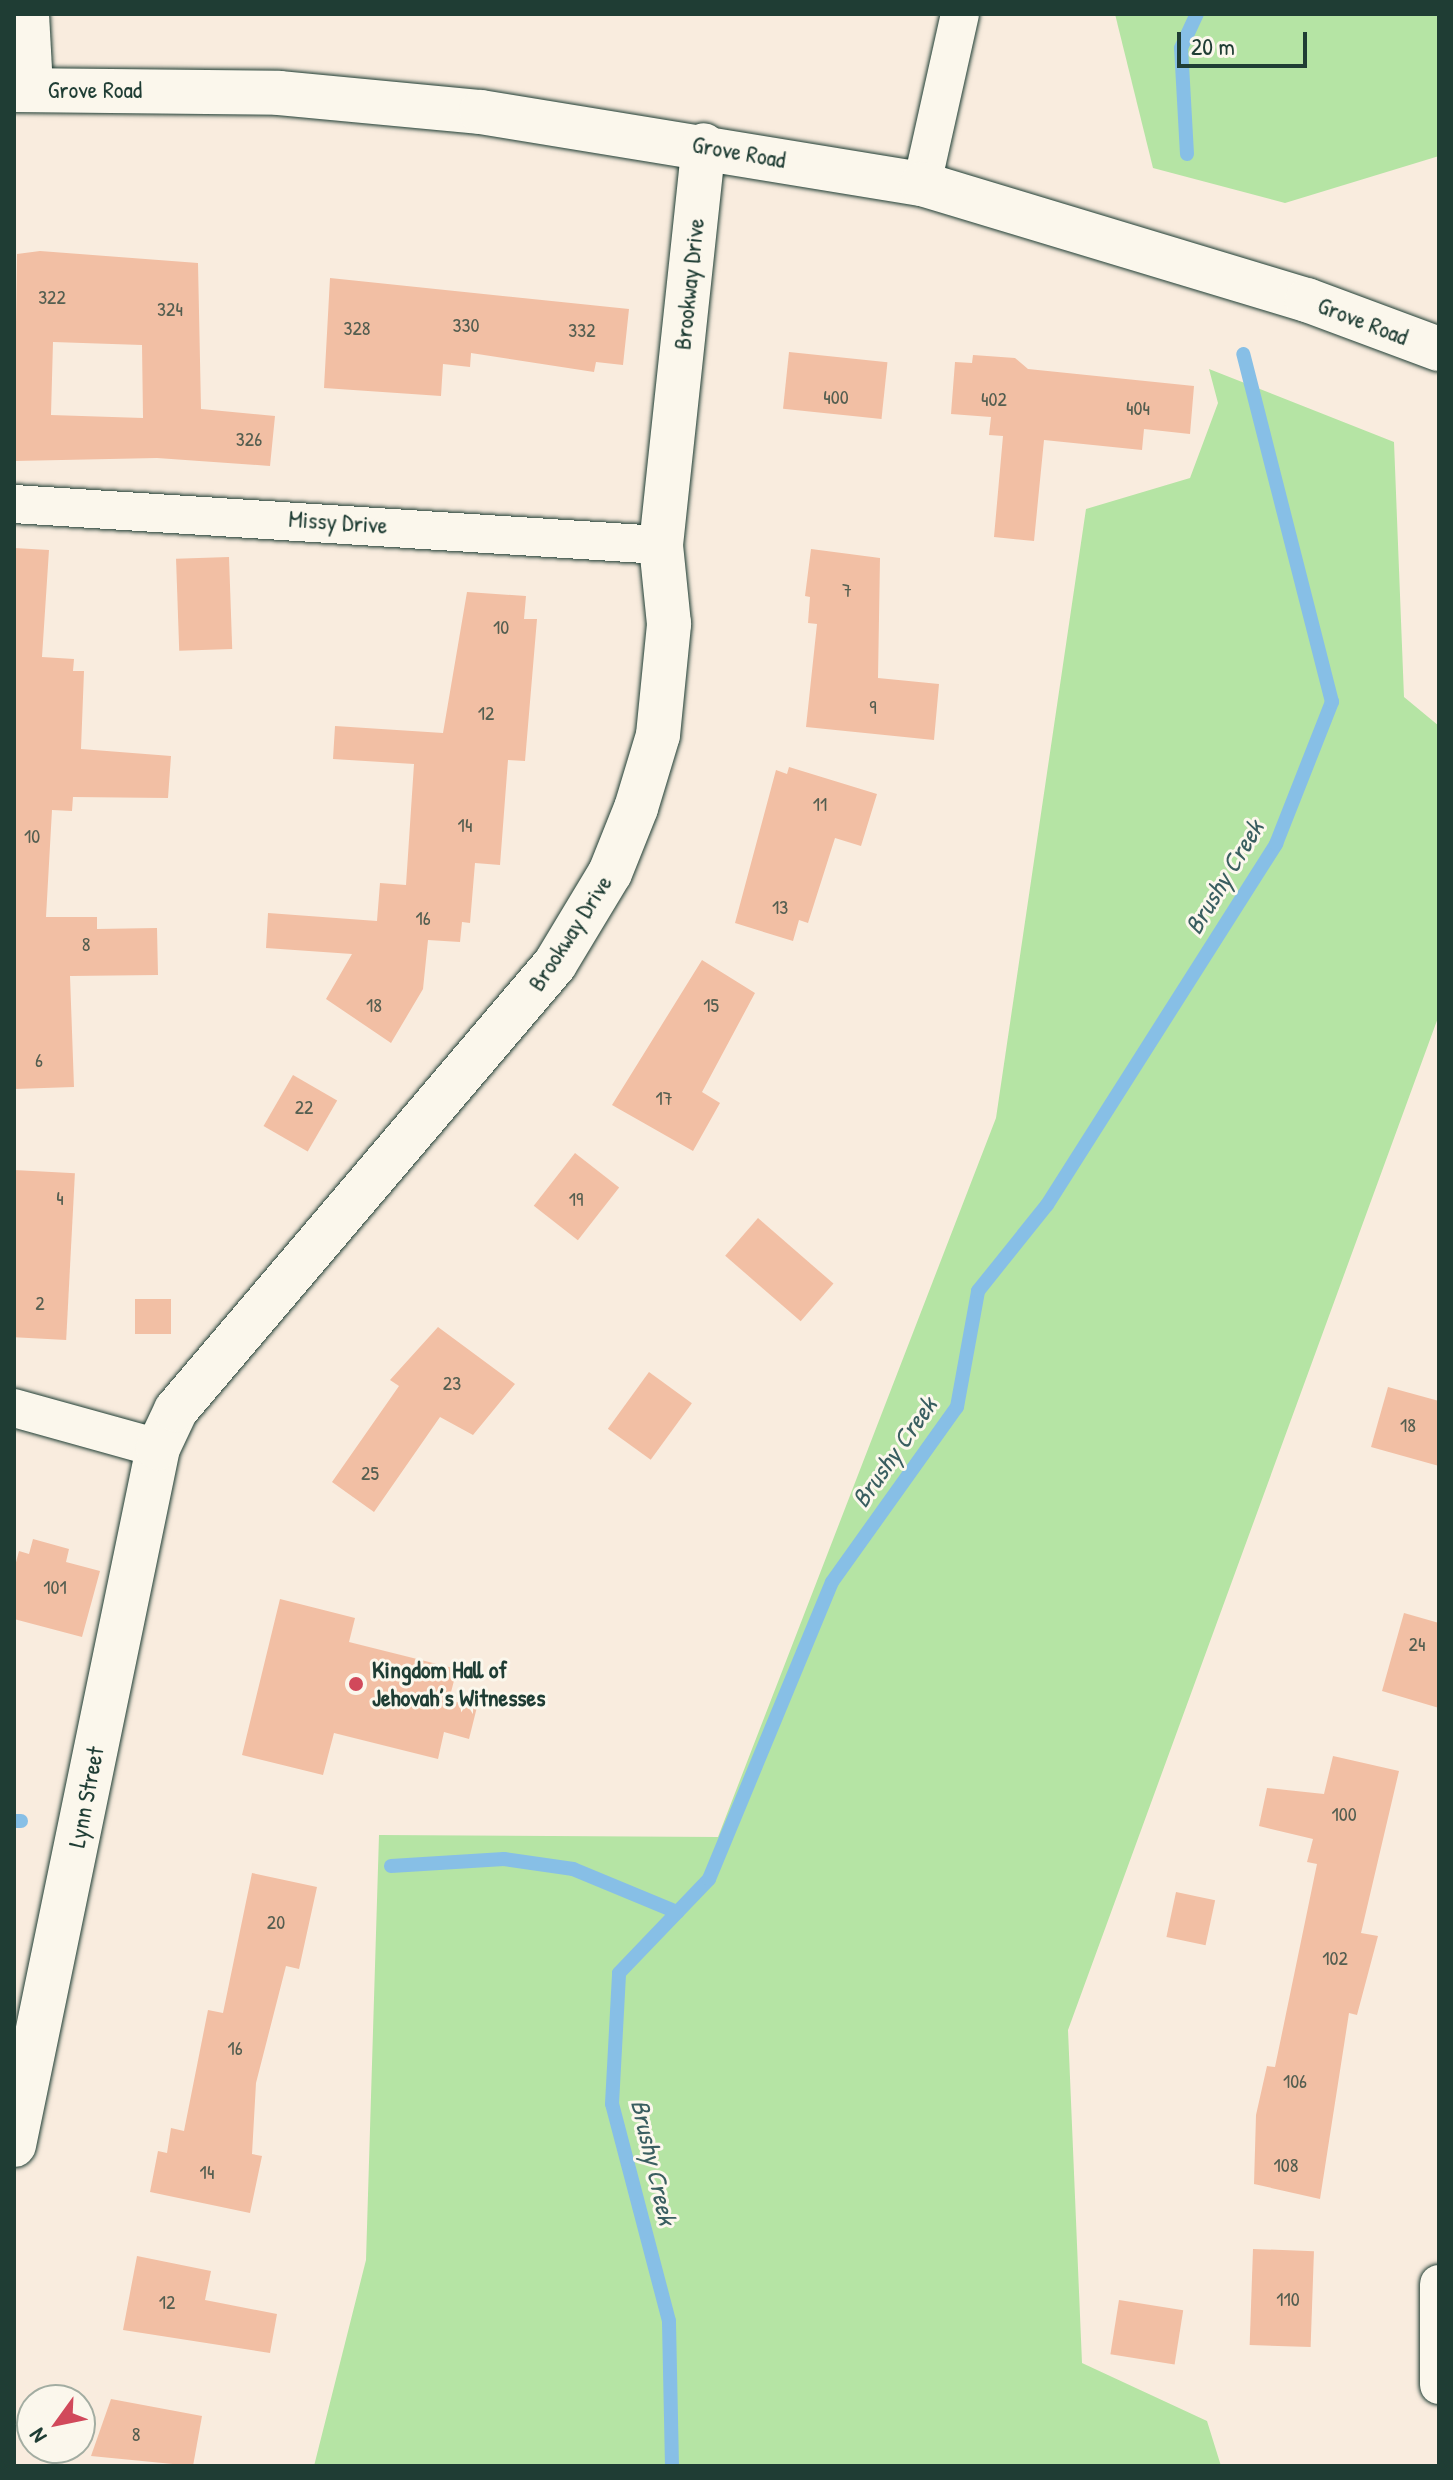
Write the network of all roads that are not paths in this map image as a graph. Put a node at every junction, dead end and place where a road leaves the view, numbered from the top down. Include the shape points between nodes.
1 (30, 14) edge
2 (960, 14) edge
3 (24, 90) edge
4 (704, 145) junction
5 (922, 184) junction
6 (1439, 349) edge
7 (14, 504) edge
8 (661, 545) junction
9 (14, 1408) edge
10 (158, 1448) junction
11 (14, 2145) edge
12 (1439, 2284) edge
13 (1439, 2385) edge

1 - 3 street
2 - 5 street
3 - 4 street, Grove Road via 279,93
4 - 5 street, Grove Road
4 - 8 street, Brookway Drive
5 - 6 street, Grove Road via 1307,300
7 - 8 street, Missy Drive
8 - 10 street, Brookway Drive via 669,624 658,735 610,873 516,1012 212,1359
9 - 10 street
10 - 11 street, Lynn Street
12 - 13 street

